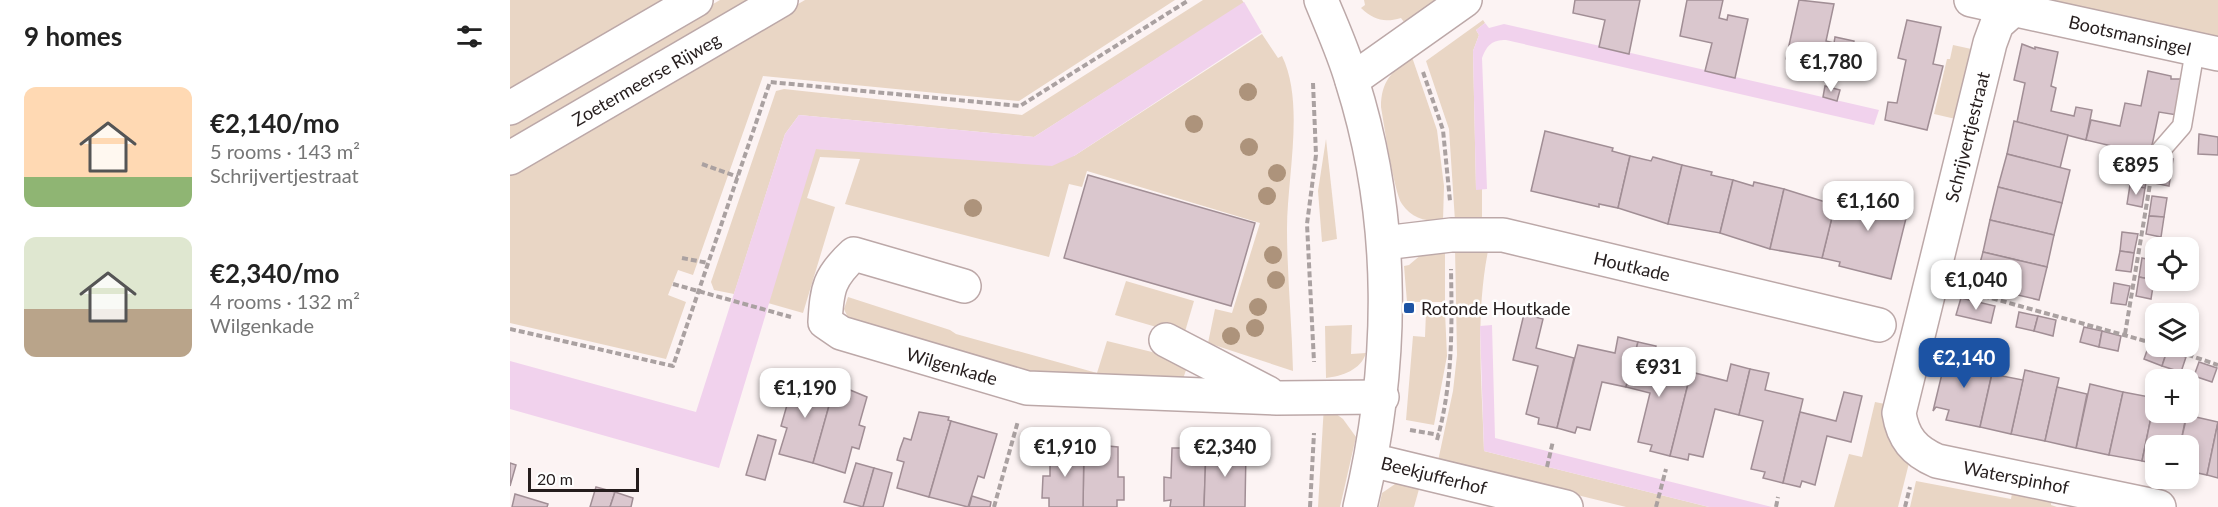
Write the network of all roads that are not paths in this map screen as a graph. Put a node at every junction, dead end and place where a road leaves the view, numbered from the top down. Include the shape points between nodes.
1 (696, 0) edge
2 (781, 0) edge
3 (1465, 0) edge
4 (1971, 0) edge
5 (2014, 9) junction
6 (1326, 13) edge
7 (2207, 52) edge
8 (1352, 80) junction
9 (510, 108) edge
10 (2155, 157) road end
11 (510, 158) edge
12 (1384, 243) junction
13 (964, 286) dead end
14 (1879, 325) dead end
15 (1166, 340) dead end
16 (1382, 397) junction
17 (1277, 398) junction
18 (1899, 413) joint
19 (1371, 460) junction
20 (1360, 507) edge
21 (1566, 507) edge
22 (2159, 507) edge

1 - 9 street
2 - 11 street, Zoetermeerse Rijweg
3 - 8 street
4 - 5 street, Bootsmansingel
5 - 7 street, Bootsmansingel
5 - 18 street, Schrijvertjestraat via 1997,24 1990,43
6 - 8 street
7 - 10 lane via 2182,126
8 - 12 street via 1369,147
12 - 14 street, Houtkade via 1503,235
12 - 16 street
13 - 17 street, Wilgenkade via 854,254 836,270 826,299 825,322 841,333 1027,387
15 - 17 street
16 - 17 street, Wilgenkade
16 - 19 street
18 - 22 street, Waterspinhof via 1905,438 1918,452 1937,461
19 - 20 street
19 - 21 street, Beekjufferhof

